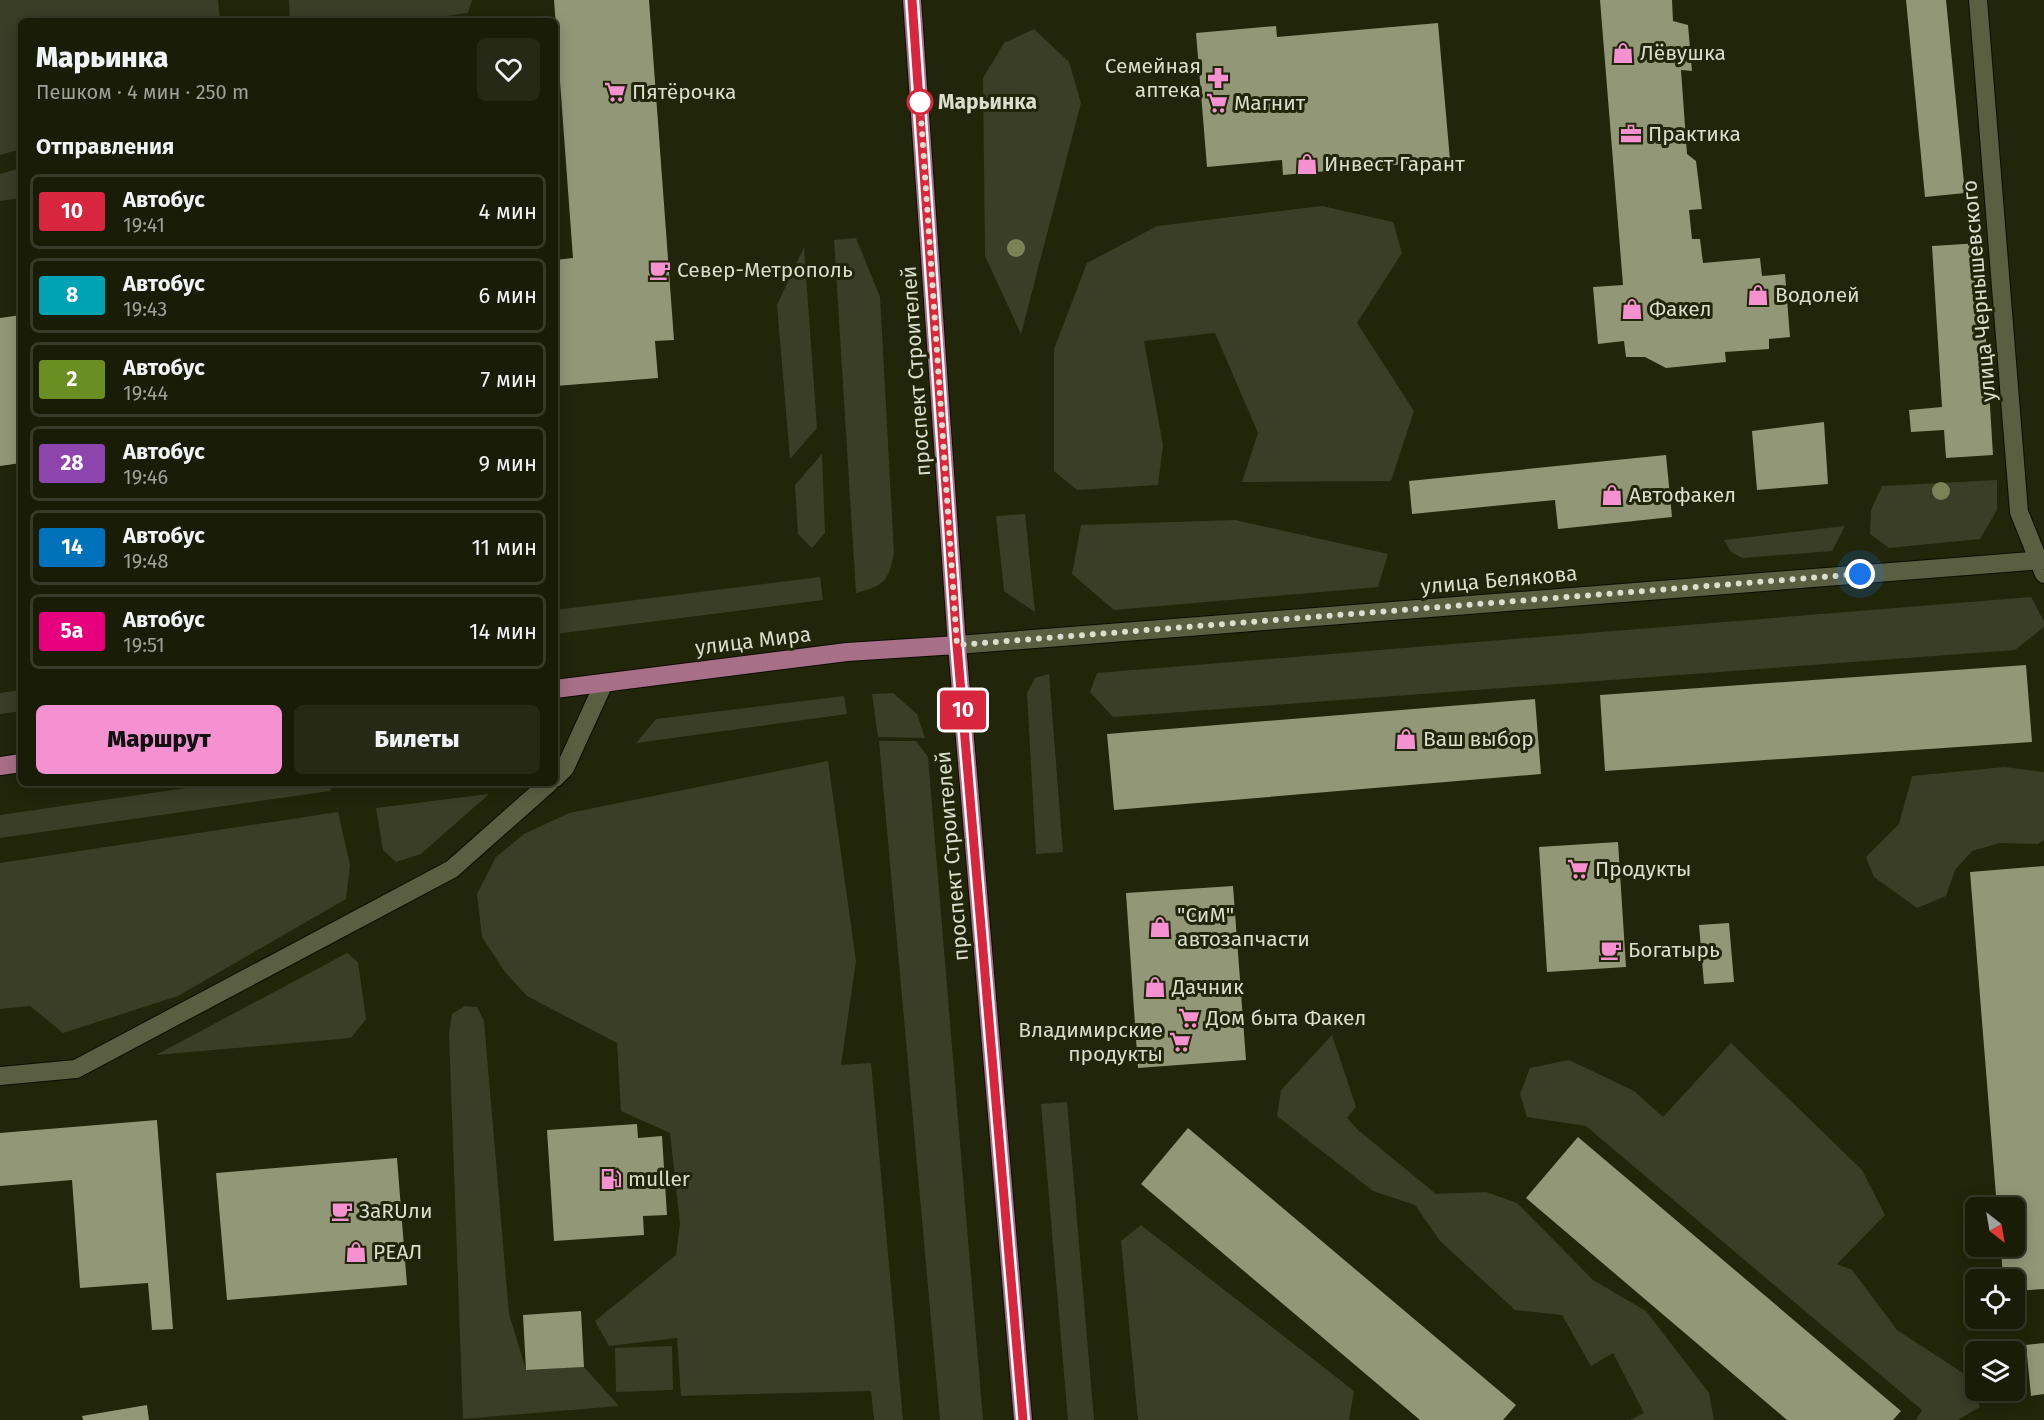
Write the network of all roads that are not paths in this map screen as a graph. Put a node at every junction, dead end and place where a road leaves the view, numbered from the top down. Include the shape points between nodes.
1 (912, 0) edge
2 (1978, 0) edge
3 (2042, 565) edge
4 (957, 645) junction
5 (604, 682) junction
6 (558, 689) edge
7 (18, 763) edge
8 (0, 766) edge
9 (558, 775) edge
10 (546, 786) edge
11 (0, 1076) edge
12 (1023, 1420) edge

1 - 4 main road, проспект Строителей
2 - 3 street, улица Чернышевского via 2019,512
3 - 4 street, улица Белякова
4 - 5 main road, улица Мира via 847,652
4 - 12 main road, проспект Строителей
5 - 6 main road, улица Мира
5 - 9 street via 565,768
7 - 8 main road
10 - 11 street via 452,869 76,1069

